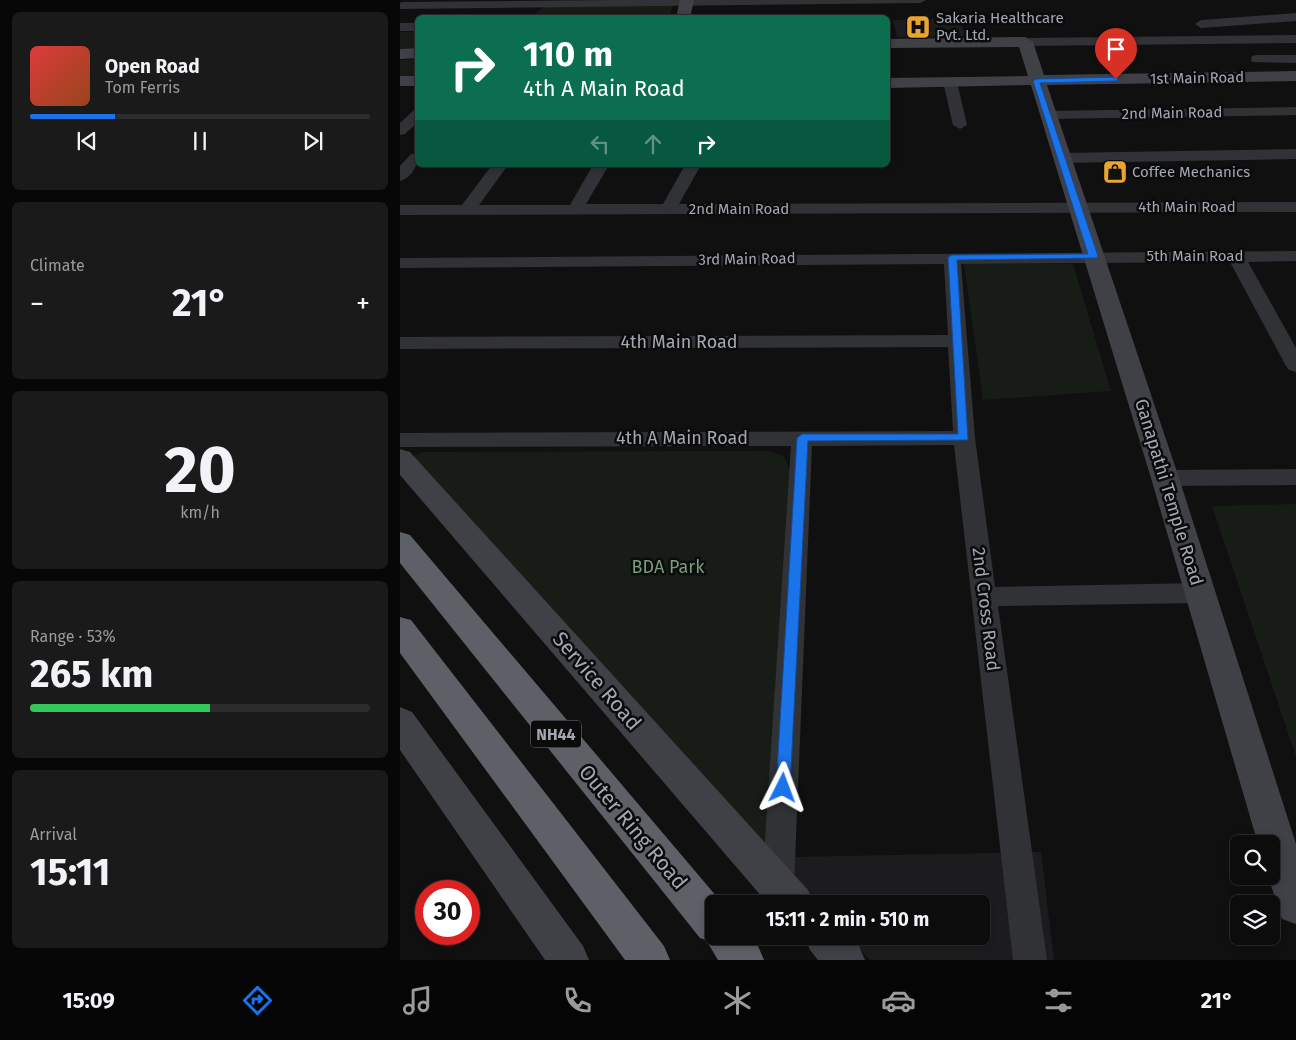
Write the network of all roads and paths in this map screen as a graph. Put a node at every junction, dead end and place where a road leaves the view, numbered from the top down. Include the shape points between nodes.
1 (920, 0) edge
2 (687, 1) edge
3 (404, 4) edge
4 (685, 15) edge
5 (1296, 17) edge
6 (1201, 24) dead end
7 (400, 27) edge
8 (415, 27) edge
9 (1296, 39) edge
10 (1025, 42) junction
11 (890, 43) edge
12 (415, 53) edge
13 (400, 54) edge
14 (1296, 59) edge
15 (1257, 60) dead end
16 (1296, 76) edge
17 (400, 81) edge
18 (415, 81) edge
19 (1036, 81) junction
20 (950, 82) junction
21 (890, 83) edge
22 (1296, 112) edge
23 (1047, 115) junction
24 (415, 117) edge
25 (960, 125) dead end
26 (400, 132) edge
27 (1296, 154) edge
28 (415, 158) edge
29 (1061, 158) junction
30 (498, 167) edge
31 (600, 167) edge
32 (692, 167) edge
33 (400, 176) edge
34 (1296, 207) edge
35 (1077, 208) junction
36 (668, 209) junction
37 (400, 210) edge
38 (466, 210) junction
39 (575, 210) junction
40 (1093, 256) junction
41 (1236, 256) junction
42 (1296, 256) edge
43 (952, 257) junction
44 (400, 263) edge
45 (958, 341) junction
46 (400, 343) edge
47 (1296, 366) edge
48 (802, 438) junction
49 (964, 438) junction
50 (400, 440) edge
51 (400, 458) edge
52 (1296, 477) edge
53 (1165, 478) junction
54 (400, 543) edge
55 (1200, 593) junction
56 (984, 597) junction
57 (400, 629) edge
58 (400, 722) edge
59 (786, 894) edge
60 (1296, 905) edge
61 (705, 913) edge
62 (732, 945) edge
63 (832, 945) edge
64 (569, 960) edge
65 (650, 960) edge
66 (744, 960) edge
67 (845, 960) edge
68 (1030, 960) edge

1 - 2 street
2 - 3 street
2 - 4 street
5 - 6 street
7 - 8 street
9 - 10 street
10 - 11 street
10 - 19 street, Ganapathi Temple Road
12 - 13 street
14 - 15 street
16 - 19 street, 1st Main Road
17 - 18 street
19 - 20 street, 1st Main Road
19 - 23 street, Ganapathi Temple Road
20 - 21 street, 1st Main Road
20 - 25 street
22 - 23 street, 2nd Main Road
23 - 29 street, Ganapathi Temple Road
24 - 26 street
27 - 29 street
28 - 33 street
29 - 35 street, Ganapathi Temple Road
30 - 38 street
31 - 39 street
32 - 36 street
34 - 35 street, 4th Main Road
35 - 36 street, 2nd Main Road
35 - 40 street, Ganapathi Temple Road
36 - 39 street, 2nd Main Road
37 - 38 street, 2nd Main Road
38 - 39 street, 2nd Main Road
40 - 41 street, 5th Main Road
40 - 43 street, 3rd Main Road
40 - 53 street, Ganapathi Temple Road
41 - 42 street, 5th Main Road
41 - 47 street
43 - 44 street, 3rd Main Road
43 - 45 street, 2nd Cross Road
45 - 46 street, 4th Main Road
45 - 49 street, 2nd Cross Road
48 - 49 street, 4th A Main Road
48 - 50 street, 4th A Main Road
48 - 59 street
49 - 56 street, 2nd Cross Road
51 - 59 street, Service Road
52 - 53 street
53 - 55 street, Ganapathi Temple Road
54 - 61 highway, Outer Ring Road / NH44
55 - 56 street
55 - 60 street, Ganapathi Temple Road
56 - 68 street, 2nd Cross Road
57 - 65 highway
58 - 64 street
62 - 66 highway
63 - 67 street

